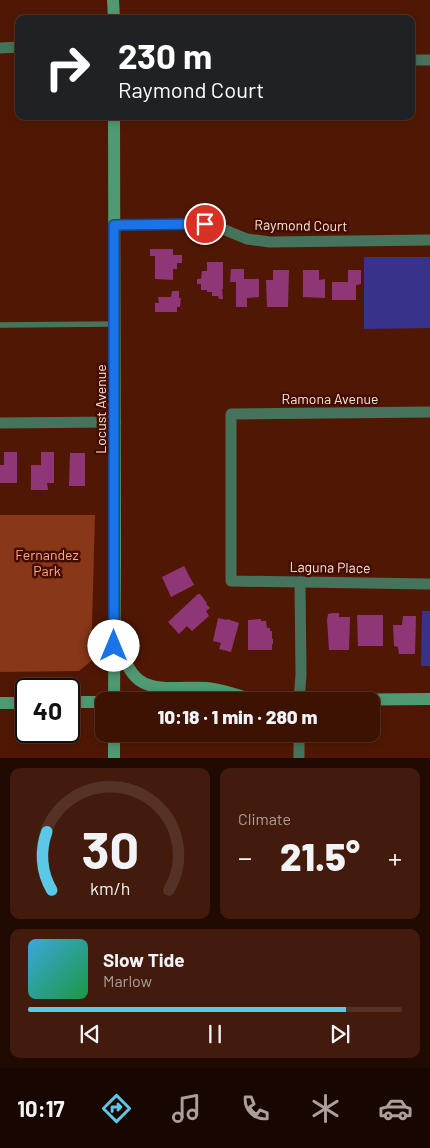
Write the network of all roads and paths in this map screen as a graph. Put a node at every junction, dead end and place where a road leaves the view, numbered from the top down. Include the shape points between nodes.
1 (114, 0) edge
2 (114, 15) edge
3 (15, 47) edge
4 (0, 48) edge
5 (415, 60) edge
6 (430, 60) edge
7 (114, 120) edge
8 (114, 225) junction
9 (430, 240) edge
10 (114, 324) junction
11 (0, 325) edge
12 (430, 412) edge
13 (115, 422) junction
14 (0, 423) edge
15 (231, 581) joint
16 (300, 582) junction
17 (430, 584) edge
18 (115, 630) junction
19 (114, 692) edge
20 (226, 692) edge
21 (300, 692) edge
22 (430, 699) edge
23 (380, 700) edge
24 (0, 702) edge
25 (15, 702) edge
26 (80, 702) edge
27 (95, 702) edge
28 (114, 742) edge
29 (299, 742) edge
30 (114, 758) edge
31 (299, 758) edge

1 - 2 street
3 - 4 street
5 - 6 street
7 - 8 street, Locust Avenue
8 - 9 street, Raymond Court via 205,224 264,242
8 - 10 street, Locust Avenue
10 - 11 lane
10 - 13 street, Locust Avenue
12 - 15 street, Ramona Avenue via 231,414
13 - 14 street
13 - 18 street, Locust Avenue
15 - 16 street, Laguna Place
16 - 17 street, Laguna Place
16 - 21 street
18 - 19 street, Locust Avenue
18 - 20 street via 129,668 146,685
22 - 23 street
24 - 25 street
26 - 27 street
28 - 30 street
29 - 31 street

